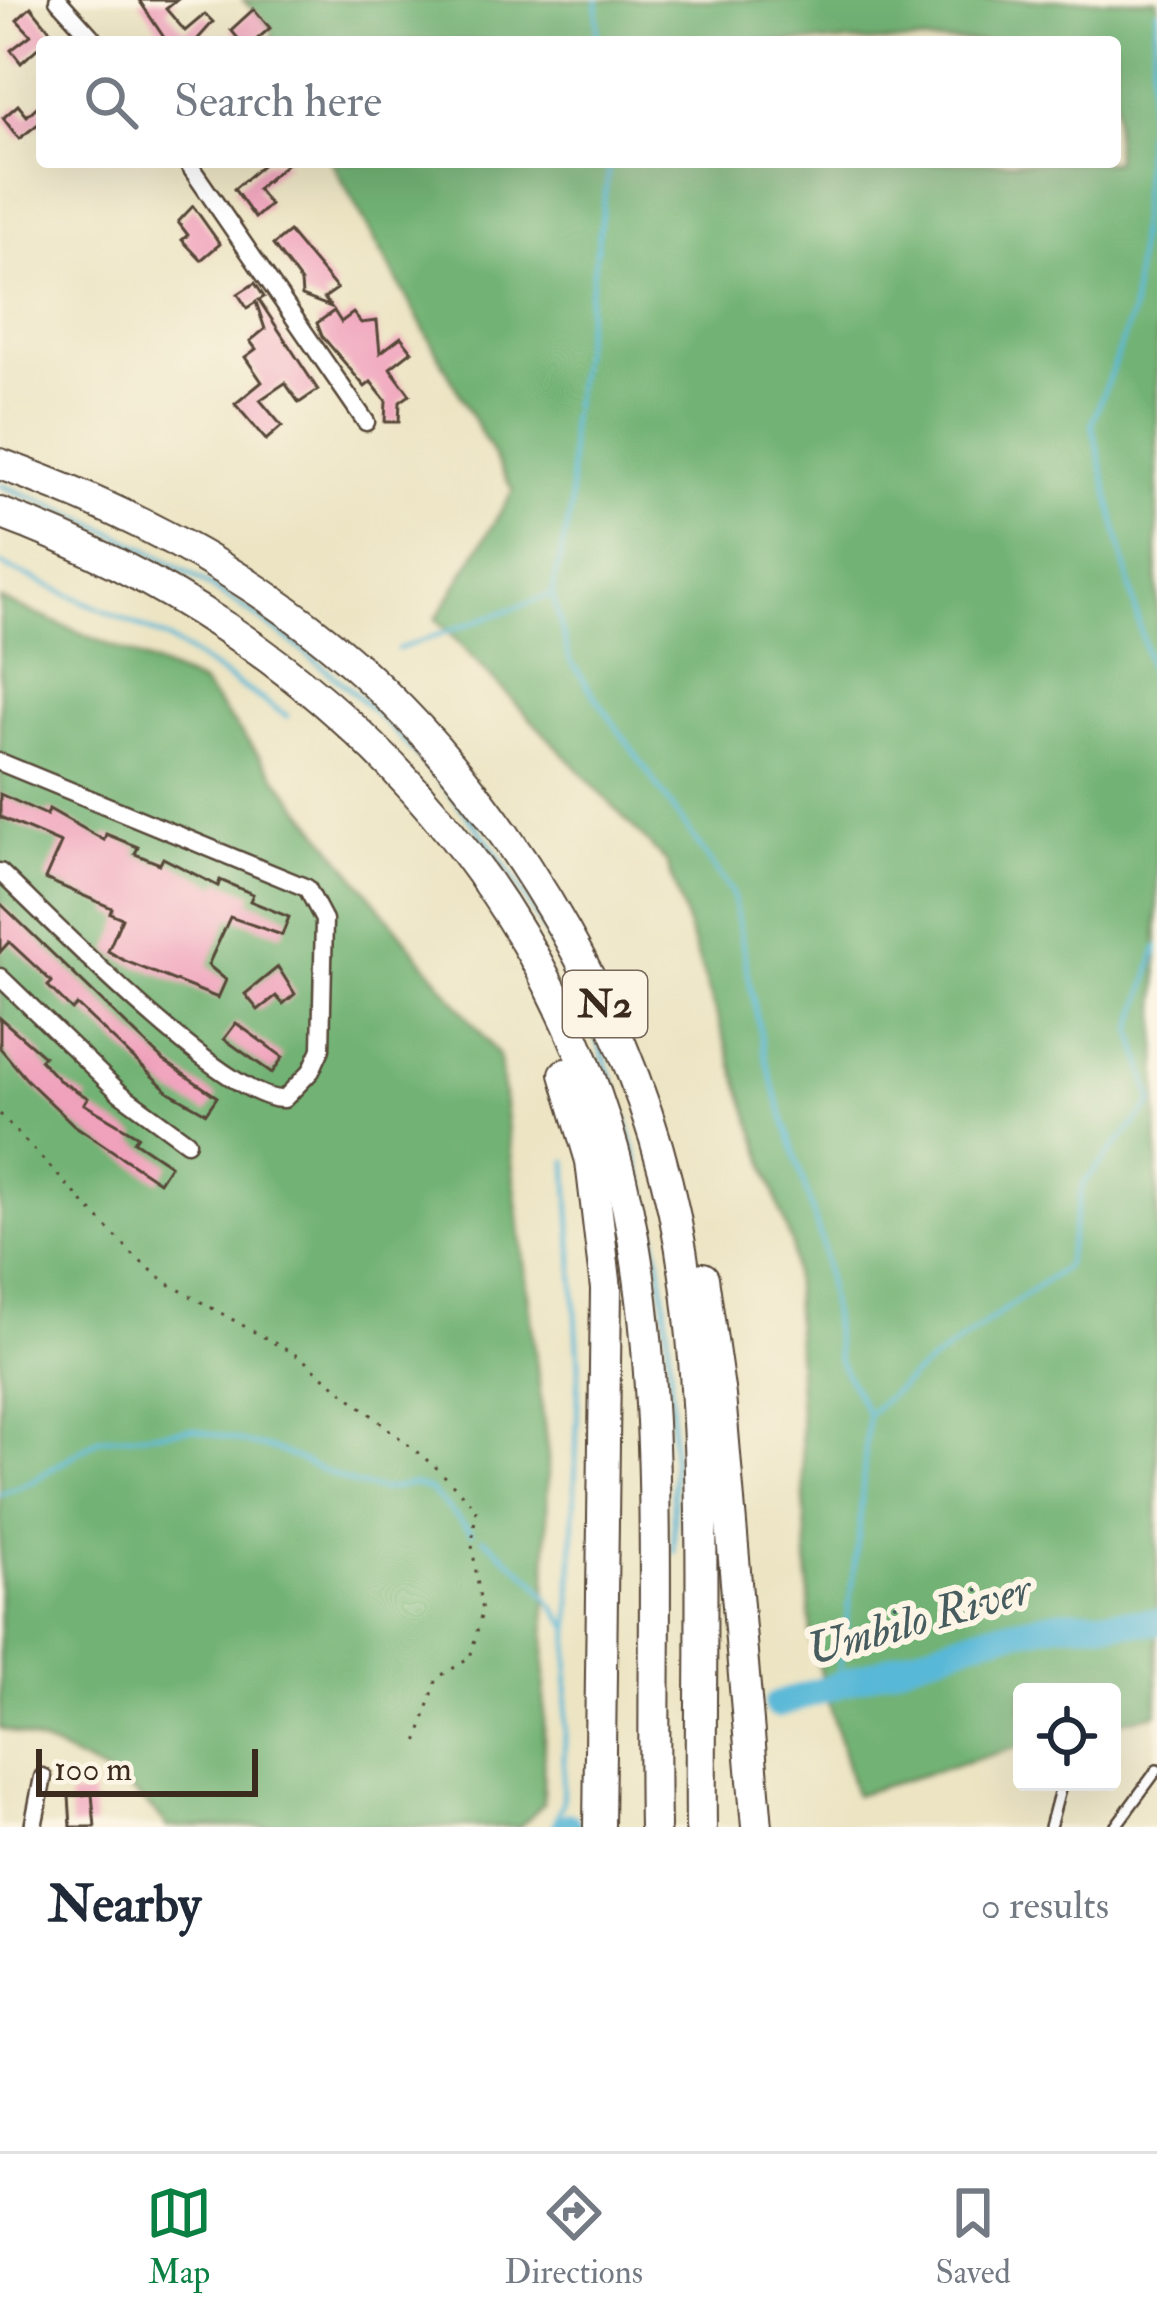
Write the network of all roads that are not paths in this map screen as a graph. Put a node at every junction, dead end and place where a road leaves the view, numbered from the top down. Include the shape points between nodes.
1 (58, 0) edge
2 (91, 36) edge
3 (191, 168) edge
4 (366, 422) dead end
5 (0, 464) edge
6 (0, 512) edge
7 (359, 730) junction
8 (0, 761) edge
9 (0, 872) edge
10 (0, 977) edge
11 (603, 998) junction
12 (187, 1142) dead end
13 (1157, 1770) edge
14 (43, 1777) dead end
15 (1060, 1791) edge
16 (33, 1827) edge
17 (599, 1827) edge
18 (655, 1827) edge
19 (701, 1827) edge
20 (757, 1827) edge
21 (1050, 1827) edge
22 (1115, 1827) edge

1 - 2 street
3 - 4 street
5 - 11 highway, N2 via 196,552 344,655 495,814
6 - 7 highway, N2 via 185,597 287,667
7 - 17 highway via 442,844 522,977 591,1161 608,1346
7 - 18 highway, N2 via 442,821 518,931 609,1139 633,1235 650,1393
8 - 9 street via 308,888 325,920 321,1049 311,1071 284,1099 257,1096 231,1080
10 - 12 street via 121,1093
11 - 19 highway, N2 via 672,1198 687,1292
11 - 20 highway via 653,1090 701,1264
13 - 22 lane
14 - 16 street
15 - 21 lane

